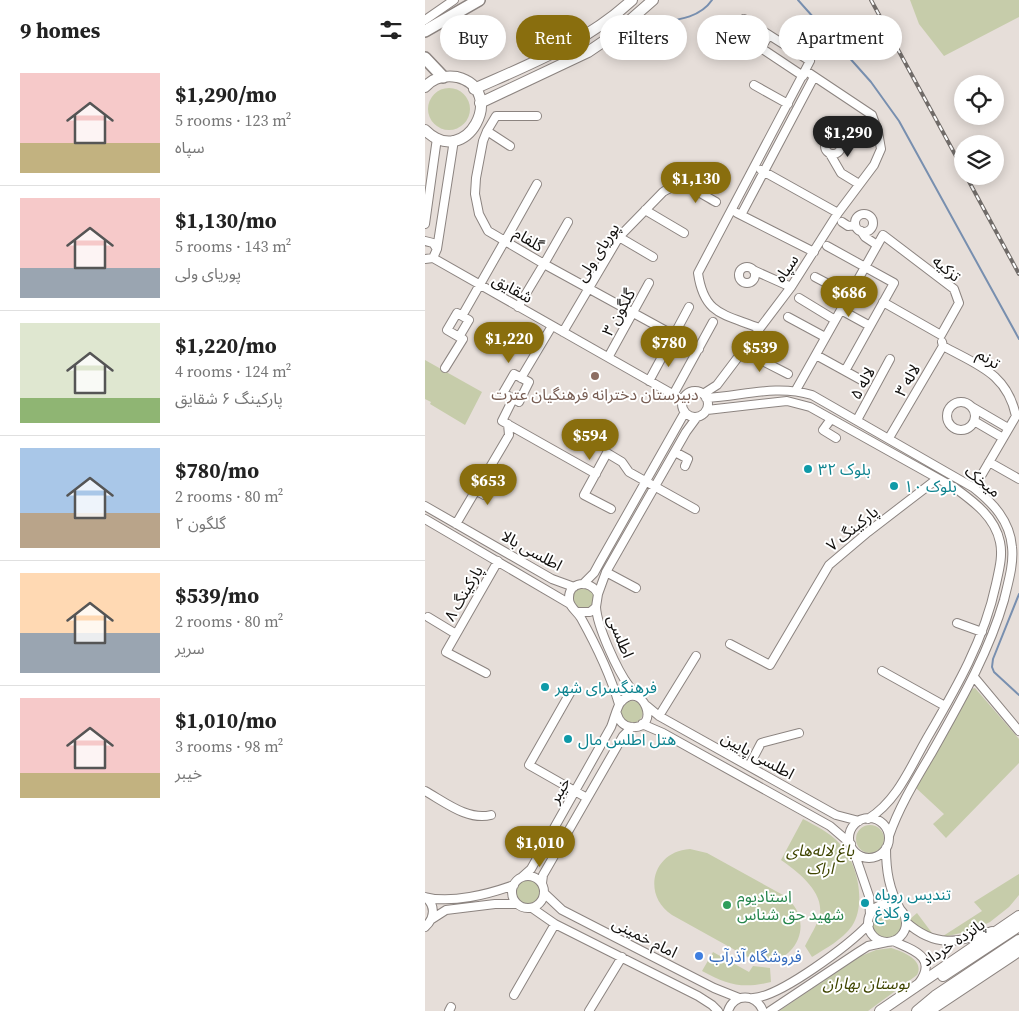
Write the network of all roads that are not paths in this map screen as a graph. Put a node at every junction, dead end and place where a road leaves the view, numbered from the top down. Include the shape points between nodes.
1 (454, 0) edge
2 (479, 0) edge
3 (632, 0) edge
4 (653, 0) edge
5 (425, 20) edge
6 (425, 31) edge
7 (769, 35) edge
8 (769, 53) edge
9 (425, 58) edge
10 (804, 73) junction
11 (443, 77) junction
12 (814, 77) junction
13 (755, 85) dead end
14 (425, 87) edge
15 (474, 89) junction
16 (481, 103) junction
17 (788, 104) junction
18 (537, 116) dead end
19 (425, 130) edge
20 (487, 131) junction
21 (437, 138) junction
22 (454, 140) junction
23 (510, 146) dead end
24 (830, 154) dead end
25 (755, 166) junction
26 (764, 172) junction
27 (537, 184) dead end
28 (859, 184) junction
29 (716, 202) dead end
30 (645, 210) junction
31 (731, 211) junction
32 (838, 213) junction
33 (741, 215) junction
34 (425, 222) edge
35 (568, 222) dead end
36 (842, 222) dead end
37 (683, 233) dead end
38 (619, 237) junction
39 (425, 242) edge
40 (504, 242) junction
41 (877, 244) junction
42 (827, 246) dead end
43 (437, 249) junction
44 (813, 252) junction
45 (653, 257) dead end
46 (429, 259) edge
47 (543, 266) junction
48 (865, 267) junction
49 (753, 270) dead end
50 (815, 277) dead end
51 (649, 283) dead end
52 (479, 285) junction
53 (791, 287) junction
54 (589, 288) junction
55 (849, 295) junction
56 (799, 298) dead end
57 (883, 302) junction
58 (689, 306) dead end
59 (518, 307) junction
60 (841, 310) junction
61 (633, 313) junction
62 (462, 316) junction
63 (788, 317) dead end
64 (835, 320) junction
65 (713, 322) dead end
66 (552, 326) junction
67 (870, 326) junction
68 (759, 328) junction
69 (563, 332) junction
70 (674, 335) junction
71 (941, 335) junction
72 (459, 337) junction
73 (825, 337) junction
74 (669, 344) dead end
75 (943, 346) junction
76 (699, 349) junction
77 (743, 351) junction
78 (610, 354) dead end
79 (816, 355) junction
80 (890, 359) dead end
81 (445, 368) dead end
82 (845, 371) junction
83 (788, 374) dead end
84 (521, 378) junction
85 (649, 381) junction
86 (865, 382) dead end
87 (796, 390) junction
88 (673, 395) junction
89 (705, 396) junction
90 (513, 399) junction
91 (683, 400) junction
92 (972, 407) junction
93 (707, 410) junction
94 (685, 412) junction
95 (697, 417) junction
96 (831, 418) junction
97 (857, 420) junction
98 (975, 421) junction
99 (508, 424) junction
100 (1009, 428) junction
101 (836, 438) dead end
102 (889, 438) junction
103 (1003, 438) junction
104 (675, 452) junction
105 (989, 462) junction
106 (685, 466) dead end
107 (486, 474) junction
108 (596, 474) junction
109 (937, 478) junction
110 (1019, 479) edge
111 (646, 482) junction
112 (655, 487) junction
113 (974, 488) junction
114 (476, 490) junction
115 (425, 506) edge
116 (611, 509) dead end
117 (695, 509) dead end
118 (425, 519) edge
119 (457, 524) junction
120 (497, 561) junction
121 (606, 572) junction
122 (583, 584) junction
123 (574, 587) junction
124 (636, 588) dead end
125 (598, 594) junction
126 (570, 604) junction
127 (597, 607) junction
128 (577, 612) junction
129 (427, 617) dead end
130 (957, 623) dead end
131 (982, 632) junction
132 (456, 634) junction
133 (730, 644) dead end
134 (696, 656) dead end
135 (882, 671) dead end
136 (486, 673) dead end
137 (974, 677) junction
138 (570, 693) dead end
139 (641, 699) junction
140 (619, 704) junction
141 (647, 706) junction
142 (945, 706) junction
143 (617, 714) junction
144 (659, 716) junction
145 (642, 724) junction
146 (632, 727) junction
147 (1019, 731) edge
148 (799, 734) dead end
149 (749, 766) junction
150 (763, 774) junction
151 (757, 786) junction
152 (425, 791) edge
153 (574, 791) junction
154 (587, 798) junction
155 (491, 815) dead end
156 (868, 819) junction
157 (859, 821) junction
158 (889, 836) junction
159 (852, 847) junction
160 (887, 848) junction
161 (522, 877) junction
162 (542, 883) junction
163 (514, 885) junction
164 (544, 893) junction
165 (425, 897) edge
166 (517, 904) junction
167 (531, 908) junction
168 (901, 911) junction
169 (870, 915) junction
170 (1019, 916) edge
171 (432, 919) junction
172 (906, 922) junction
173 (555, 924) junction
174 (869, 924) junction
175 (1019, 926) edge
176 (425, 927) edge
177 (1001, 928) junction
178 (1019, 940) edge
179 (890, 941) junction
180 (1019, 951) edge
181 (622, 957) junction
182 (918, 984) junction
183 (514, 995) dead end
184 (739, 998) junction
185 (753, 998) junction
186 (589, 1011) edge
187 (718, 1011) edge
188 (727, 1011) edge
189 (763, 1011) edge
190 (770, 1011) edge
191 (880, 1011) edge
192 (884, 1011) edge
193 (917, 1011) edge
194 (929, 1011) edge

1 - 5 street
2 - 6 highway
3 - 15 main road via 582,39
4 - 16 main road via 613,35 587,52
7 - 10 street via 811,62
8 - 10 street
9 - 11 highway
10 - 12 street
10 - 17 street
11 - 14 main road
11 - 15 main road via 461,79
12 - 26 street
12 - 28 street, سپاه via 872,115 881,149 874,165
13 - 17 street
15 - 16 main road
16 - 22 main road via 479,120 473,129
17 - 25 street
18 - 20 street via 496,116
19 - 21 main road
20 - 23 street
20 - 40 street, گلفام via 475,194 479,214 488,231
21 - 22 main road
21 - 34 street
22 - 43 street
24 - 28 street via 841,173
25 - 26 street
25 - 31 street
26 - 32 street
26 - 33 street
27 - 40 street
28 - 32 street, سپاه
29 - 30 street, پوریای ولی via 679,185 671,186
30 - 37 street
30 - 38 street, پوریای ولی
31 - 33 street
31 - 68 street via 698,273 701,289 709,305 719,312
32 - 44 street, سپاه
33 - 44 street
35 - 47 street
36 - 41 street via 858,228
38 - 45 street
38 - 54 street, پوریای ولی
39 - 43 street via 433,242
40 - 47 street, گلفام
40 - 52 street
41 - 48 street
41 - 71 street, تزکیه via 883,235 954,289 959,302
42 - 48 street
43 - 46 street
44 - 53 street, سپاه
46 - 52 street, شقایق
47 - 54 street, گلفام
47 - 59 street
48 - 55 street
48 - 57 street via 894,283
49 - 53 street
50 - 55 street
51 - 61 street, گلگون ۳
52 - 59 street, شقایق
52 - 62 street
53 - 68 street, سپاه
54 - 61 street, گلفام
54 - 69 street, پوریای ولی
55 - 60 street
56 - 64 street
57 - 67 street
57 - 71 street
58 - 70 street
59 - 66 street, شقایق
60 - 64 street
60 - 67 street
61 - 70 street, گلفام
61 - 78 street, گلگون ۳
62 - 72 street via 469,320
62 - 72 street via 457,313 447,330
63 - 73 street
64 - 73 street
65 - 76 street
66 - 69 street, شقایق
66 - 84 street
67 - 82 street
68 - 77 street, سپاه
69 - 85 street, شقایق
70 - 76 street, گلفام
71 - 75 street
72 - 81 street via 463,339
73 - 79 street
74 - 85 street
75 - 100 street, ترنم via 992,373 1005,388 1016,416
75 - 102 street, لاله ۳
76 - 88 street
77 - 83 street
77 - 89 street, سپاه
79 - 82 street
79 - 87 street
80 - 97 street, لاله ۵
82 - 86 street
84 - 90 street via 529,382 519,402
84 - 90 street via 514,374 503,393
85 - 88 street, شقایق
87 - 89 street, میخک
87 - 97 street, میخک via 812,395
88 - 91 street, شقایق
89 - 91 street via 694,392
89 - 93 street
90 - 99 street via 502,420
91 - 94 street
92 - 98 street
92 - 98 street via 964,402 954,404 948,411 947,420 952,428 960,431
92 - 100 street
93 - 95 street
93 - 96 street, میخک via 787,401 811,407
94 - 95 street
94 - 111 street
95 - 104 street
96 - 101 street via 823,430
96 - 109 street, میخک
97 - 102 street, میخک
98 - 103 street
99 - 107 street via 509,435
99 - 108 street
100 - 103 street
102 - 113 street, میخک
103 - 105 street
104 - 106 street via 688,459
104 - 112 street
105 - 110 street
105 - 113 street
107 - 114 street via 478,469 469,486
107 - 114 street via 494,478 484,495
108 - 111 street via 607,453
108 - 116 street via 584,495
109 - 131 street, میخک via 983,510 1000,542 998,576
109 - 133 street, پارکینگ ۷ via 829,565 770,665
111 - 112 street
111 - 122 street via 594,573
112 - 117 street
112 - 121 street
113 - 137 street, میخک via 1005,521 1012,546 1012,561 997,624
114 - 119 street
115 - 119 street, اطلسی بالا
118 - 120 street, اطلسی بالا
119 - 123 street, اطلسی بالا via 553,579
120 - 126 street, اطلسی بالا
120 - 132 street, پارکینگ ۸
121 - 124 street
121 - 125 street
122 - 123 street
122 - 125 street via 593,586
123 - 126 street via 569,595
125 - 127 street
126 - 128 street
127 - 128 street via 590,612
127 - 139 street, اطلسی via 599,622 614,659 628,686
128 - 140 street, اطلسی via 604,664
129 - 132 street
130 - 131 street
131 - 142 street, میخک
132 - 136 street, پارکینگ ۸ via 445,652
134 - 144 street
135 - 142 street
137 - 147 street
137 - 158 street, میخک via 910,790
138 - 153 street via 529,765
139 - 140 street via 626,697
139 - 141 street
140 - 143 street
141 - 144 street, اطلسی پایین
141 - 145 street via 647,716
142 - 156 street, میخک via 888,804
143 - 146 street via 622,724
143 - 153 street, خیبر
144 - 149 street, اطلسی پایین
145 - 146 street
145 - 151 street, اطلسی پایین
146 - 154 street, خیبر via 623,736
148 - 149 street via 761,743
149 - 150 street, اطلسی پایین
150 - 151 street
150 - 157 street, اطلسی پایین via 836,815
151 - 159 street, اطلسی پایین via 830,826
152 - 155 street via 471,816 482,818
153 - 154 street
153 - 161 street, خیبر via 531,869
154 - 162 street, خیبر via 543,875
156 - 157 street
156 - 158 street via 880,821
157 - 159 street via 851,831
158 - 160 street
159 - 160 street via 870,858 877,857
159 - 169 street via 869,896
160 - 168 street via 887,876
161 - 162 street via 533,877
161 - 163 street
162 - 164 street
163 - 165 street via 493,893 442,899
163 - 166 street via 513,895
164 - 167 street via 540,902
164 - 184 street, امام خمینی via 562,910
165 - 171 street via 432,904
166 - 167 street
166 - 171 street via 447,910
167 - 173 street, امام خمینی
168 - 169 street via 885,904
168 - 172 street
169 - 174 street
170 - 177 main road, پانزده خرداد
171 - 176 street
172 - 177 street via 931,939 955,941
172 - 179 street via 902,934
173 - 181 street, امام خمینی
173 - 183 street
174 - 179 street via 875,937
174 - 185 street via 846,946 776,992
175 - 192 main road, پانزده خرداد
177 - 182 main road, پانزده خرداد
178 - 193 main road
179 - 182 street via 924,958 927,967
179 - 190 street via 868,946
180 - 194 main road
181 - 186 street
181 - 187 street, امام خمینی via 698,996
182 - 191 main road, پانزده خرداد
184 - 185 street
184 - 188 street via 730,1004
185 - 189 street

